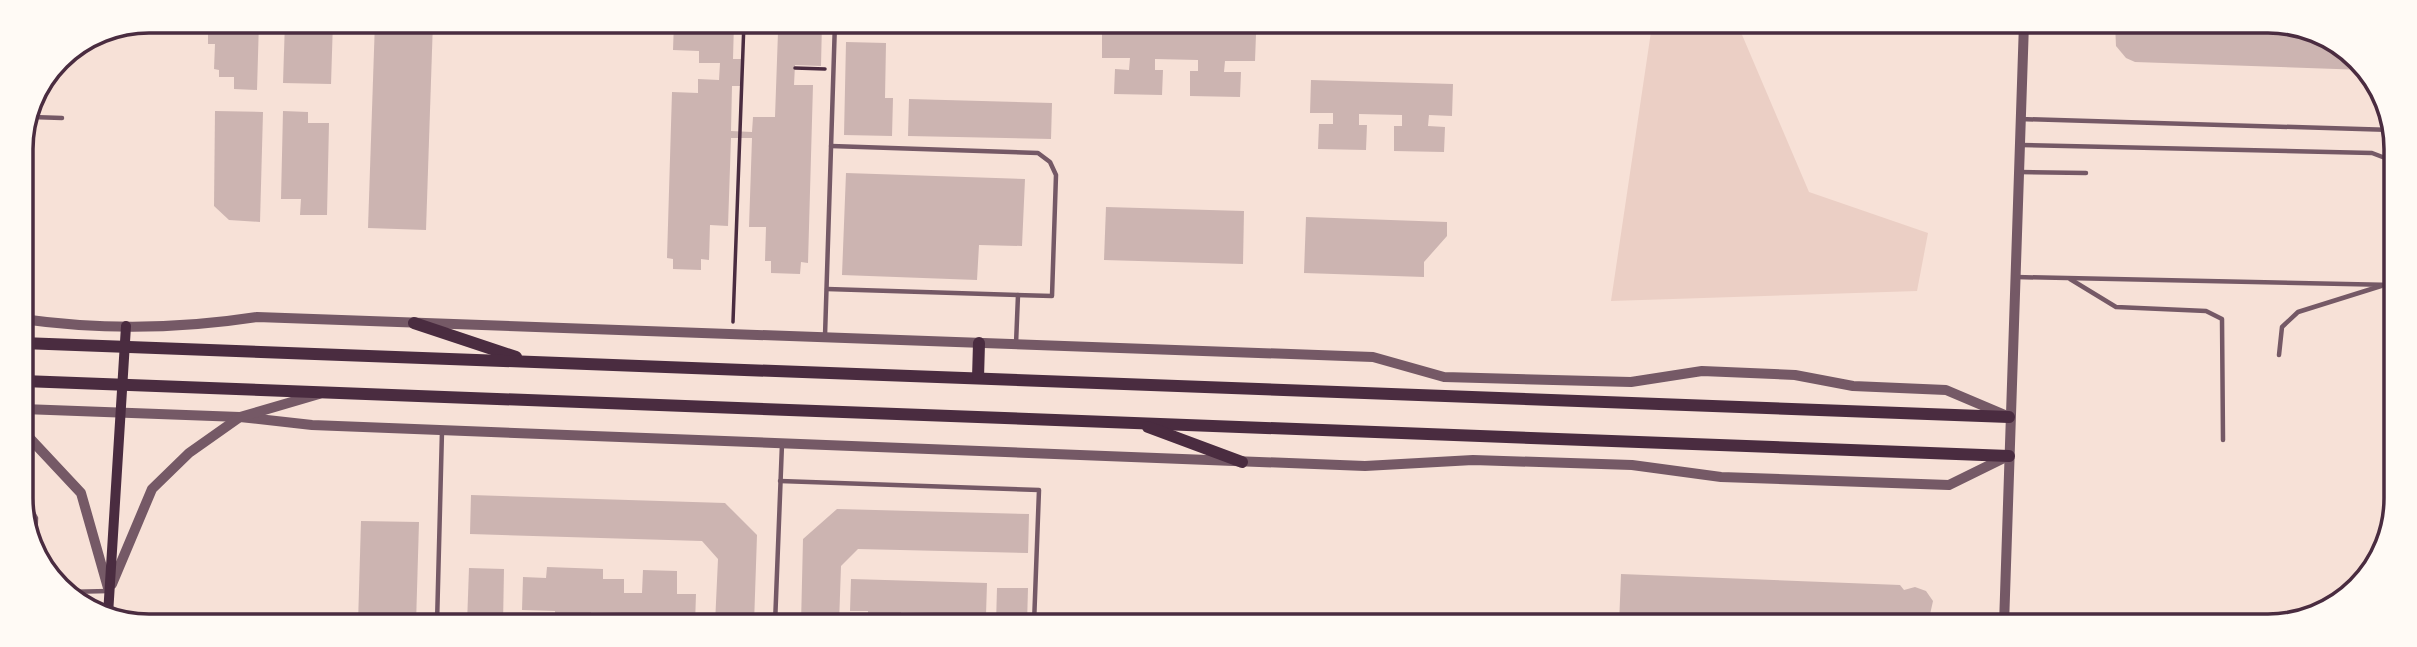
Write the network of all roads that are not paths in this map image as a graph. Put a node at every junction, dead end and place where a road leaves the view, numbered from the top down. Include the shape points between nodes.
1 (835, 33) edge
2 (2024, 33) edge
3 (38, 117) edge
4 (62, 118) dead end
5 (2020, 119) junction
6 (2382, 130) edge
7 (2019, 145) junction
8 (831, 146) junction
9 (2384, 158) edge
10 (2018, 172) junction
11 (2086, 173) dead end
12 (2014, 277) junction
13 (2068, 278) junction
14 (2384, 285) edge
15 (2384, 285) edge
16 (827, 289) junction
17 (1018, 295) junction
18 (33, 321) edge
19 (414, 323) junction
20 (126, 326) junction
21 (825, 338) junction
22 (33, 343) edge
23 (979, 343) junction
24 (1016, 345) junction
25 (125, 346) junction
26 (2279, 355) dead end
27 (529, 362) junction
28 (978, 378) junction
29 (33, 381) edge
30 (123, 385) junction
31 (325, 393) junction
32 (33, 409) edge
33 (122, 411) junction
34 (240, 417) junction
35 (2009, 417) junction
36 (1138, 423) junction
37 (442, 430) junction
38 (2223, 440) dead end
39 (33, 442) edge
40 (782, 443) junction
41 (2008, 456) junction
42 (1242, 462) junction
43 (780, 481) junction
44 (82, 592) edge
45 (109, 592) junction
46 (108, 606) edge
47 (437, 614) edge
48 (775, 614) edge
49 (1034, 614) edge
50 (2004, 614) edge

1 - 8 lane
2 - 5 street
3 - 4 lane
5 - 6 lane
5 - 7 street
7 - 9 lane via 2372,153
7 - 10 street
8 - 16 lane
8 - 17 lane via 1038,153 1050,162 1056,175 1052,296
10 - 11 lane
10 - 12 street
12 - 13 lane
12 - 35 street
13 - 14 lane
13 - 38 lane via 2116,307 2206,311 2222,319
15 - 26 lane via 2298,312 2282,327
16 - 17 lane
16 - 21 lane
17 - 24 lane
18 - 20 street
19 - 20 street via 257,317 197,327
19 - 21 street
19 - 27 main road
20 - 25 main road
21 - 23 street
22 - 25 main road
23 - 24 street
23 - 28 main road
24 - 35 street via 1373,357 1444,377 1631,382 1702,371 1795,375 1853,387 1947,390
25 - 27 main road
25 - 30 main road
27 - 28 main road
28 - 35 main road
29 - 30 main road
30 - 31 main road
30 - 33 main road
31 - 34 street
31 - 36 main road
32 - 33 street
33 - 34 street
33 - 45 main road
34 - 37 street
34 - 45 street via 189,453 152,489
35 - 41 street
36 - 41 main road
36 - 42 main road
37 - 40 street
37 - 47 lane
39 - 45 street via 81,493
40 - 42 street
40 - 43 lane
41 - 42 street via 1948,485 1721,477 1632,465 1473,460 1365,466
41 - 50 street
43 - 48 lane
43 - 49 lane via 1039,490
44 - 45 lane
45 - 46 main road

